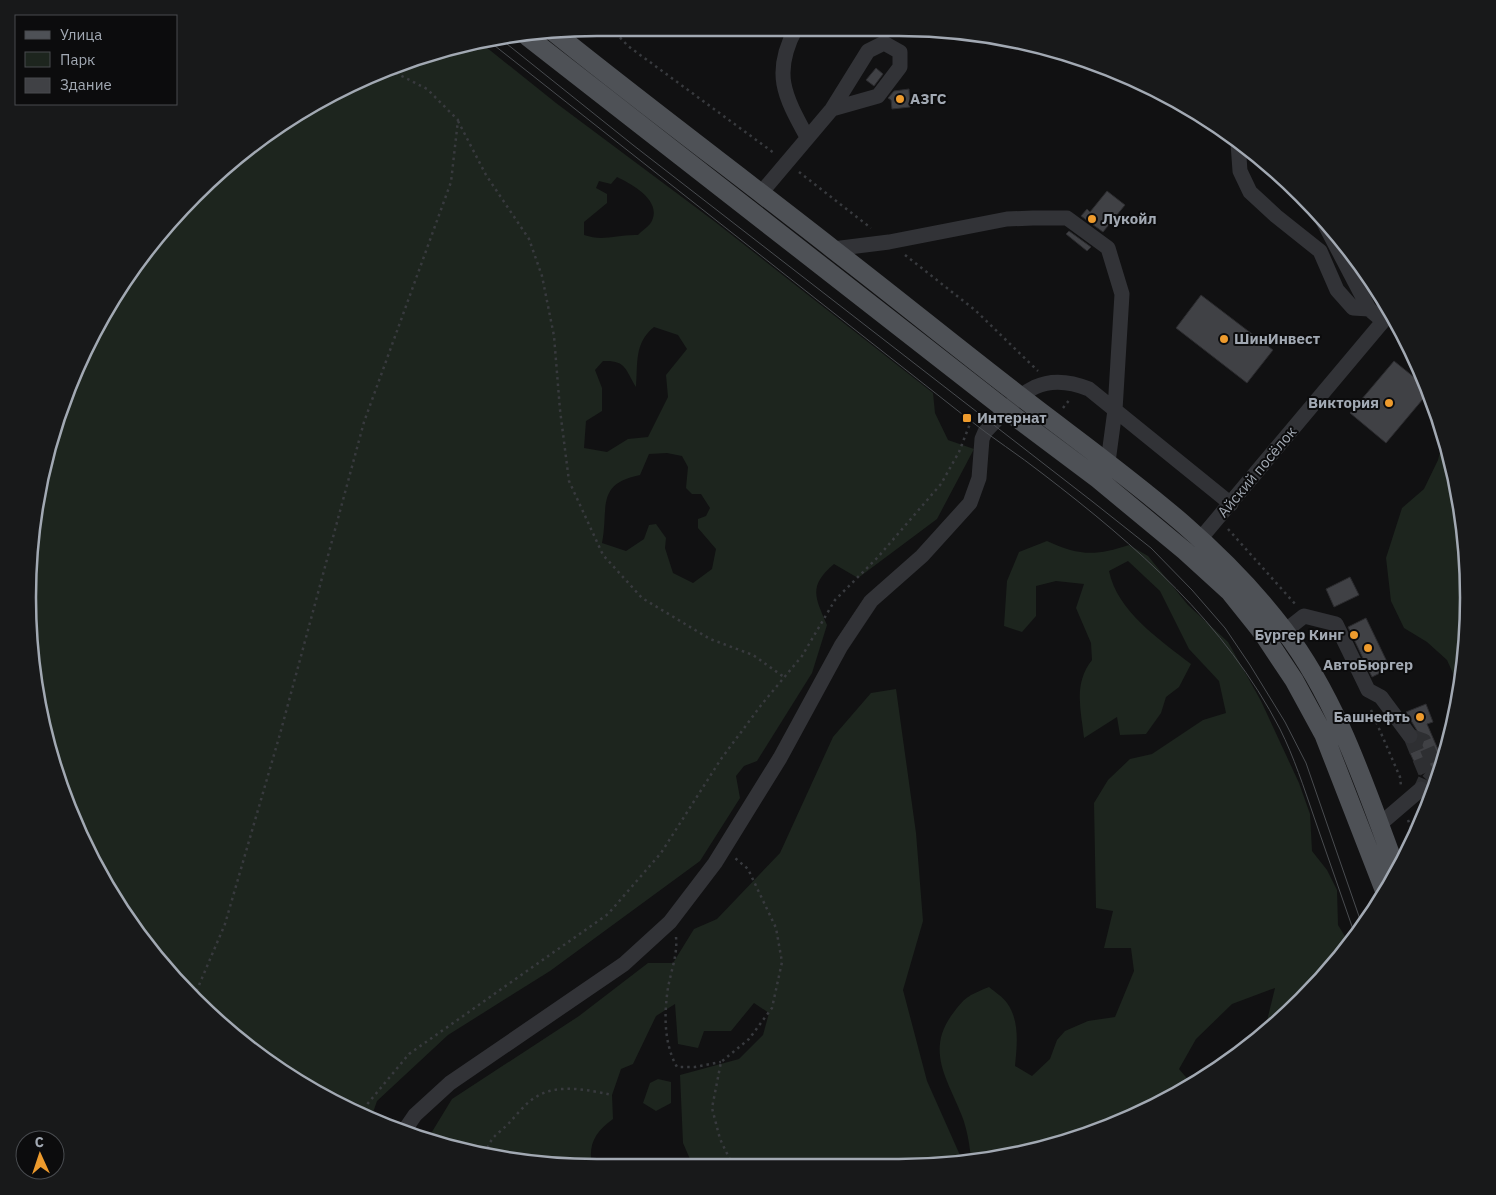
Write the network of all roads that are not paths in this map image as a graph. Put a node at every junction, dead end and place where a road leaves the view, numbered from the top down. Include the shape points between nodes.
1 (792, 36) edge
2 (560, 37) edge
3 (532, 40) edge
4 (832, 109) junction
5 (806, 136) junction
6 (1239, 151) edge
7 (761, 193) junction
8 (1336, 247) edge
9 (833, 249) junction
10 (1369, 310) junction
11 (1385, 316) edge
12 (1386, 317) edge
13 (1019, 395) junction
14 (1006, 410) junction
15 (1115, 410) junction
16 (1108, 462) junction
17 (1231, 504) junction
18 (1201, 538) junction
19 (1285, 631) junction
20 (1410, 736) tunnel mouth
21 (1421, 789) tunnel mouth
22 (1379, 825) junction
23 (1393, 862) edge
24 (1382, 883) edge
25 (408, 1125) edge

1 - 5 street via 782,60 782,80 790,106
2 - 7 main road
3 - 14 main road
4 - 4 street via 868,50 884,43 900,52 900,67 878,96
4 - 5 street
5 - 7 street
6 - 10 street via 1240,172 1250,192 1320,251 1337,290 1353,308
7 - 9 main road
8 - 10 street
9 - 13 main road
9 - 15 street via 890,242 1007,219 1067,218 1108,248 1122,294
10 - 11 street
12 - 17 street, Айский посёлок
13 - 14 street
13 - 15 street via 1048,382 1075,383 1089,389
13 - 16 main road
14 - 24 main road via 1091,473 1185,551 1230,592 1262,632 1294,680 1324,735
14 - 25 street via 982,439 979,478 970,504 922,556 871,601 841,646 780,758 725,848 670,922 624,964 450,1083
15 - 16 street
15 - 17 street
16 - 18 main road
17 - 18 street, Айский посёлок
18 - 19 main road via 1251,589
19 - 20 street via 1304,616 1336,624 1368,690 1381,697
19 - 22 main road via 1343,732
21 - 22 street
22 - 23 main road

